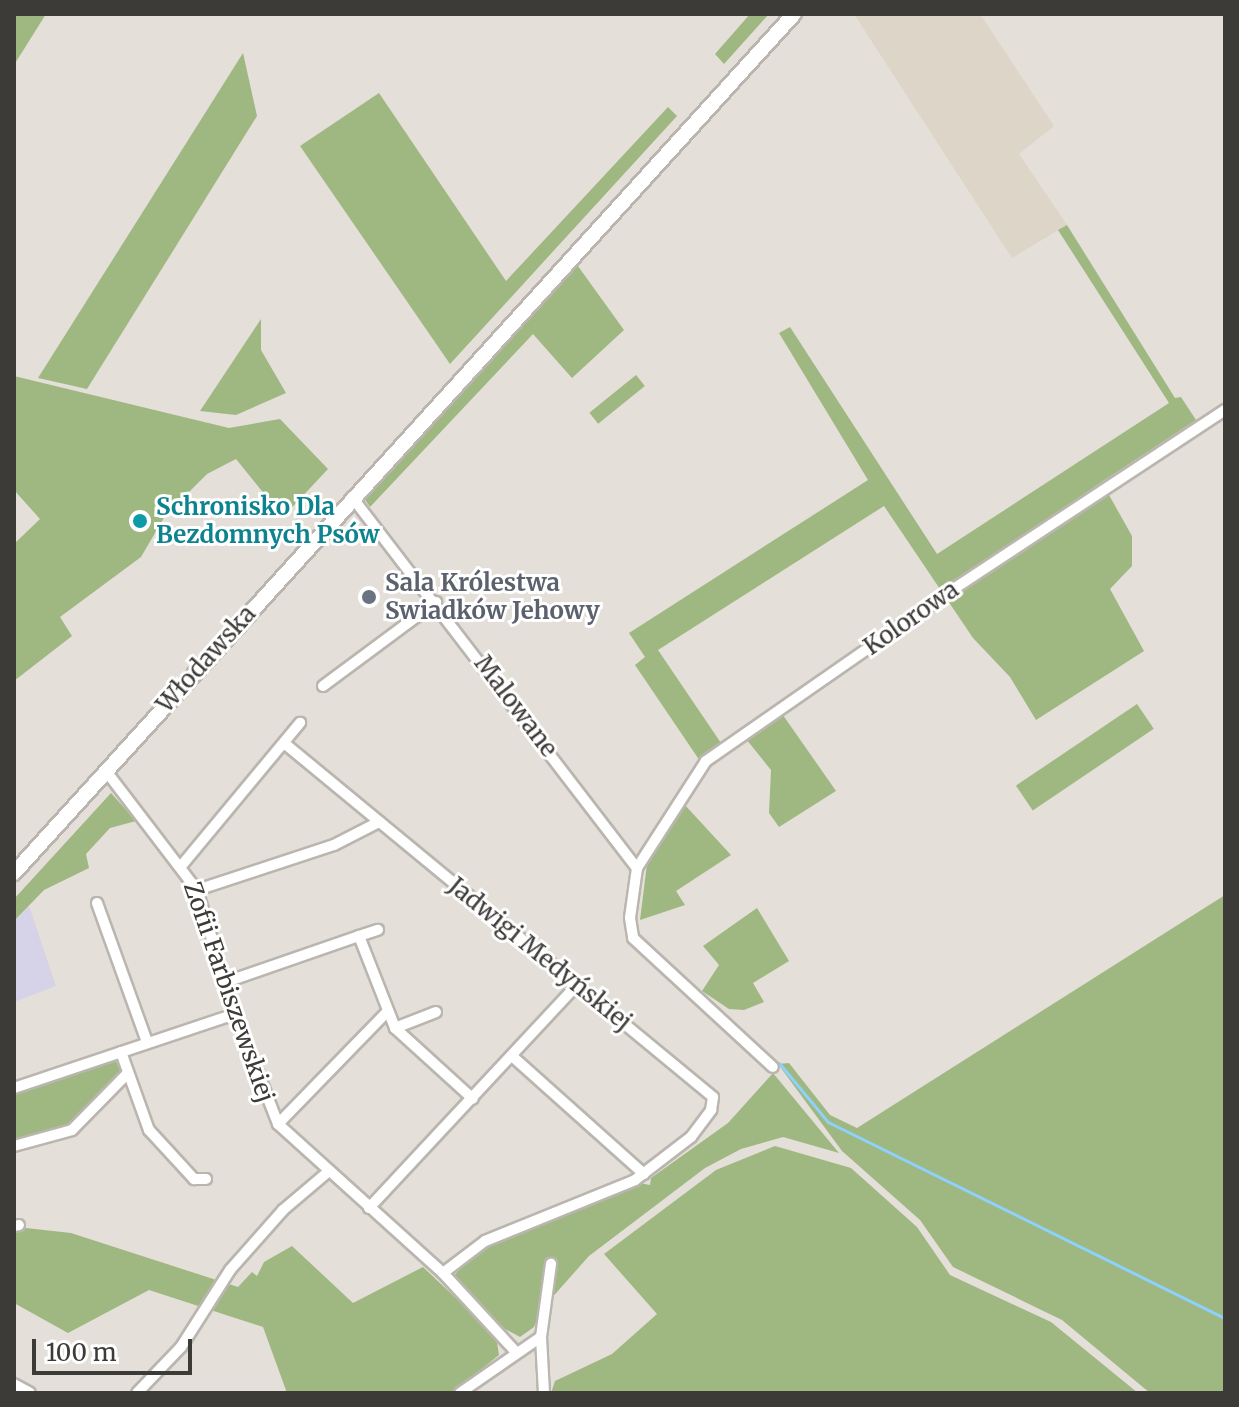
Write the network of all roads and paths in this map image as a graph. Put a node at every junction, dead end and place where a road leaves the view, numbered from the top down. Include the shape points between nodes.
1 (794, 14) edge
2 (1225, 410) edge
3 (352, 497) junction
4 (436, 602) junction
5 (323, 686) dead end
6 (300, 723) dead end
7 (284, 743) junction
8 (106, 771) junction
9 (379, 822) junction
10 (182, 865) junction
11 (637, 868) junction
12 (14, 873) edge
13 (197, 890) junction
14 (97, 903) dead end
15 (378, 930) dead end
16 (359, 936) junction
17 (226, 982) junction
18 (577, 985) junction
19 (436, 1012) dead end
20 (386, 1013) junction
21 (235, 1014) junction
22 (395, 1028) junction
23 (147, 1042) junction
24 (121, 1052) junction
25 (512, 1056) junction
26 (773, 1067) dead end
27 (127, 1074) junction
28 (14, 1088) edge
29 (473, 1099) junction
30 (278, 1124) junction
31 (14, 1146) edge
32 (329, 1171) junction
33 (644, 1174) junction
34 (206, 1179) dead end
35 (369, 1208) junction
36 (551, 1264) dead end
37 (439, 1270) junction
38 (541, 1337) junction
39 (516, 1352) junction
40 (14, 1384) edge
41 (30, 1393) edge
42 (137, 1393) edge
43 (460, 1393) edge
44 (544, 1393) edge

1 - 3 main road, Włodawska
2 - 11 street, Kolorowa via 706,761
3 - 4 street, Malowane
3 - 8 main road, Włodawska
4 - 5 street
4 - 11 street, Malowane
6 - 7 street
7 - 9 street, Jadwigi Medyńskiej
7 - 10 street
8 - 10 street, Zofii Farbiszewskiej
8 - 12 main road, Włodawska
9 - 13 street via 334,845
9 - 18 street, Jadwigi Medyńskiej
10 - 13 street, Zofii Farbiszewskiej
11 - 26 street via 631,932 640,947
13 - 17 street, Zofii Farbiszewskiej
14 - 23 street
15 - 16 street
16 - 17 street
16 - 20 street
17 - 21 street, Zofii Farbiszewskiej
18 - 25 street
18 - 33 street, Jadwigi Medyńskiej via 715,1102 691,1137
19 - 22 street
20 - 22 street
20 - 30 street
21 - 23 street
21 - 30 street, Zofii Farbiszewskiej
22 - 29 street
23 - 24 street
24 - 27 street
24 - 28 street
25 - 29 street
25 - 33 street
27 - 31 street via 72,1130
27 - 34 street via 159,1144 194,1179
29 - 35 street
30 - 32 street, Zofii Farbiszewskiej
32 - 35 street, Zofii Farbiszewskiej
32 - 42 street via 283,1210 230,1270 181,1347
33 - 37 street via 485,1241
35 - 37 street, Zofii Farbiszewskiej
36 - 38 street
37 - 39 street, Zofii Farbiszewskiej
38 - 39 street
38 - 44 street
39 - 43 street
40 - 41 street

